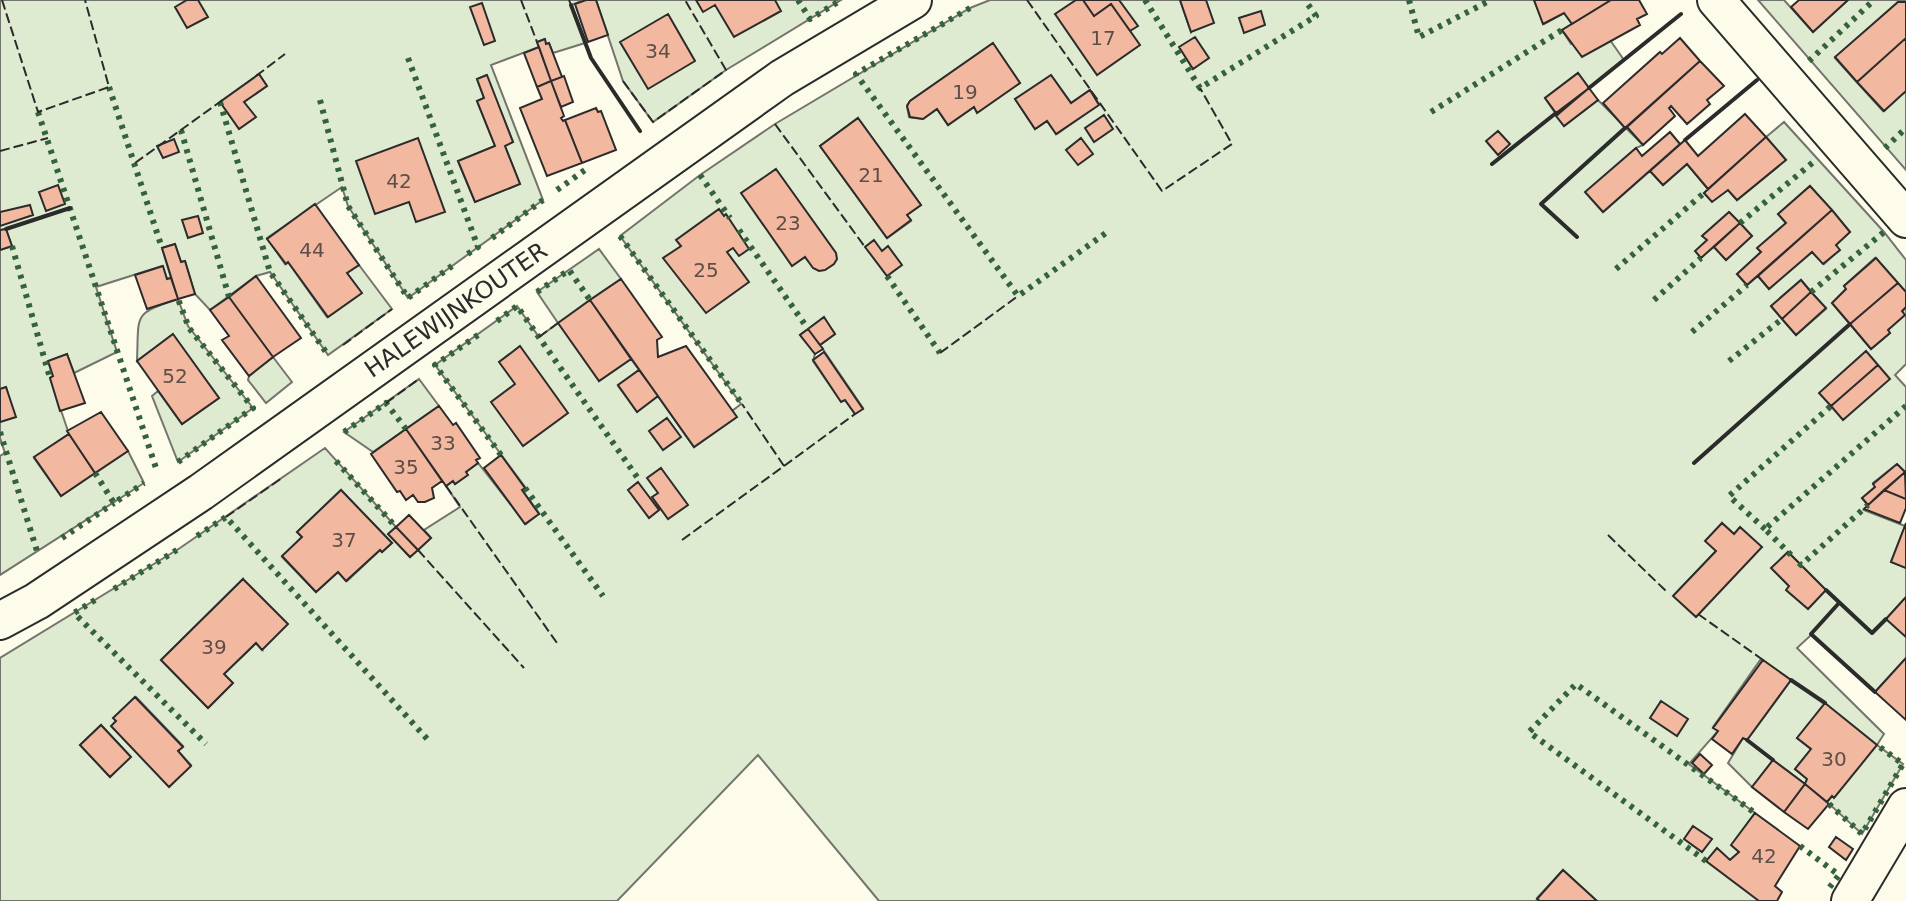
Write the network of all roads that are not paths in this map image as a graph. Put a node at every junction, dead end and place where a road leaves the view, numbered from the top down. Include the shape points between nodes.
1 (913, 0) edge
2 (1716, 0) edge
3 (1906, 219) edge
4 (0, 621) edge
5 (1906, 807) edge
6 (1850, 901) edge

1 - 4 street, HALEWIJNKOUTER via 782,78 201,492
2 - 3 street
5 - 6 street

